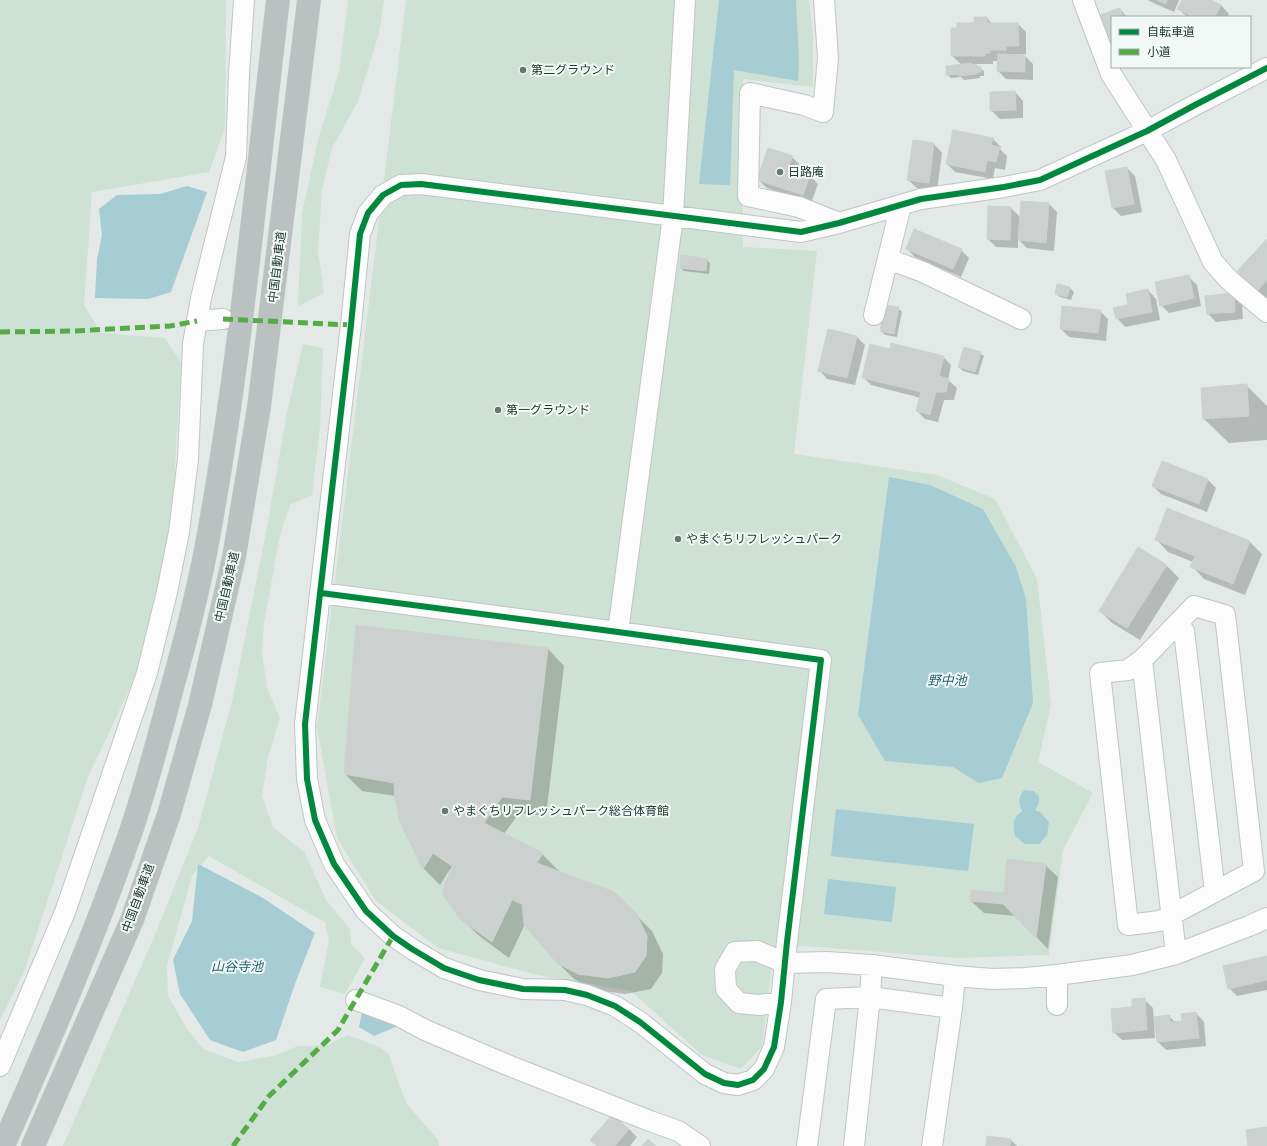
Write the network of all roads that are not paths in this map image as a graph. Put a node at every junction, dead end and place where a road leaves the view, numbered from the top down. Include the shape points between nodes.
1 (244, 0) edge
2 (278, 0) edge
3 (309, 0) edge
4 (685, 0) edge
5 (824, 0) edge
6 (1080, 0) edge
7 (1083, 0) edge
8 (1267, 68) edge
9 (1147, 131) junction
10 (901, 205) junction
11 (673, 216) junction
12 (839, 223) junction
13 (888, 259) junction
14 (1267, 312) edge
15 (874, 315) dead end
16 (224, 319) dead end
17 (1021, 319) dead end
18 (197, 321) junction
19 (321, 593) junction
20 (1177, 624) junction
21 (618, 632) junction
22 (1142, 660) junction
23 (1215, 892) junction
24 (1171, 915) junction
25 (1267, 918) edge
26 (1176, 954) junction
27 (784, 963) junction
28 (872, 965) junction
29 (1057, 975) junction
30 (955, 976) junction
31 (870, 997) junction
32 (356, 1000) dead end
33 (781, 1002) junction
34 (1057, 1004) dead end
35 (952, 1008) junction
36 (0, 1066) edge
37 (4, 1146) edge
38 (33, 1146) edge
39 (700, 1146) edge
40 (807, 1146) edge
41 (854, 1146) edge
42 (932, 1146) edge

1 - 18 street via 236,157
2 - 37 highway via 252,237 230,403 206,551 184,646 129,835 101,912
3 - 38 highway, 中国自動車道 via 259,407 234,557 200,705 169,814 132,920
4 - 11 street
5 - 12 street via 828,58 823,112 750,93 748,196 799,207
6 - 7 street
7 - 9 street via 1110,74
8 - 9 street
9 - 10 street via 1040,180 921,199
9 - 14 street via 1166,160 1213,262 1229,280
10 - 12 street
10 - 13 street
11 - 12 street via 801,232
11 - 19 street via 421,184 402,184 383,195 368,213 360,234
11 - 21 street
13 - 15 street
13 - 17 street via 923,272
16 - 18 street
18 - 36 street via 193,344 188,459 179,532 147,673 65,912
19 - 21 street
19 - 33 street via 305,724 307,779 315,820 334,864 366,910 393,936 444,968 479,980 523,989 565,990 615,1006 640,1022 705,1074 724,1084 738,1085 753,1080 764,1069 774,1047
20 - 22 street
20 - 23 street via 1184,631
20 - 23 street via 1194,606 1225,616 1254,871
21 - 27 street via 821,660
22 - 24 street
22 - 24 street via 1128,670 1100,673 1128,925 1160,921
23 - 24 street
24 - 26 street
25 - 26 street
26 - 29 street via 1132,965
27 - 28 street
27 - 33 street
27 - 33 street via 757,951 736,952 725,969 726,989 739,1003 759,1005
28 - 30 street
28 - 31 street
29 - 30 street via 992,979
29 - 34 street
30 - 35 street
31 - 35 street
31 - 40 street via 826,999
31 - 41 street
32 - 39 street via 399,1016 425,1030 510,1066 678,1131
35 - 42 street

